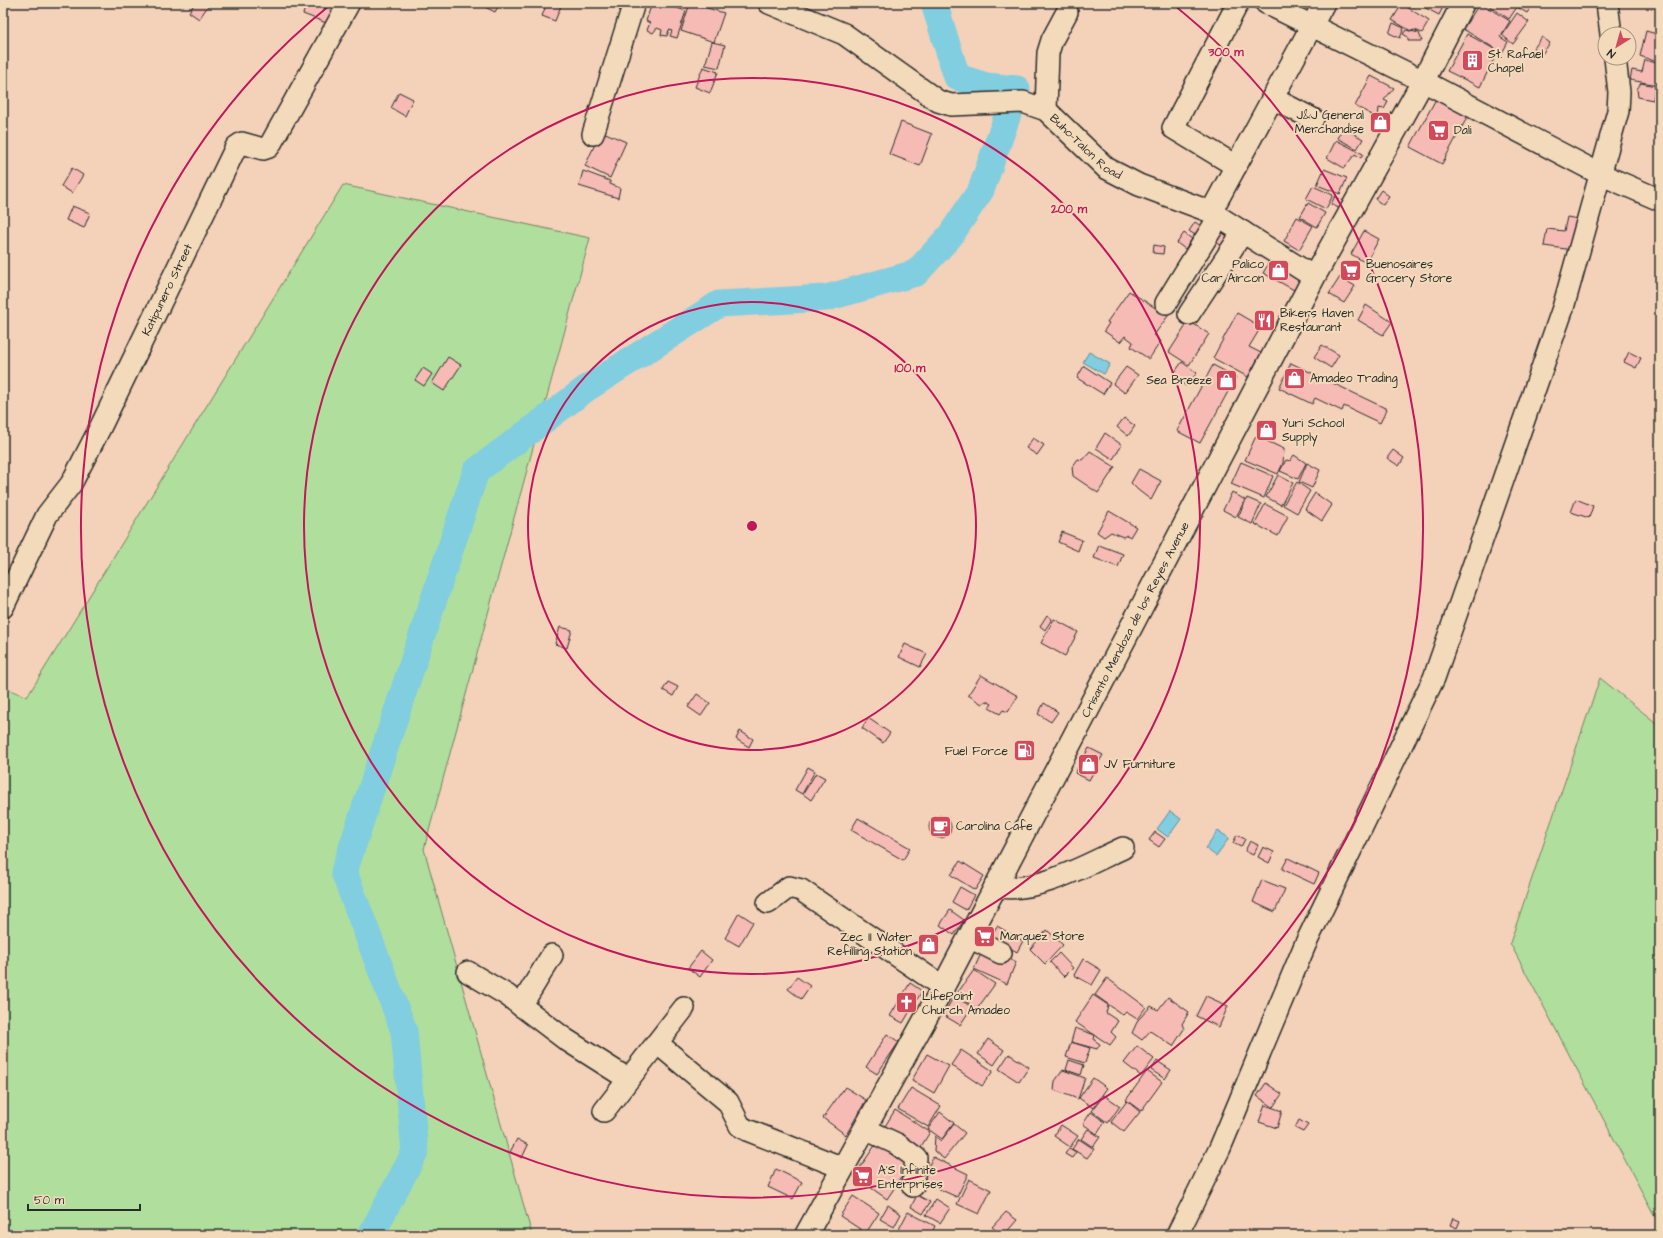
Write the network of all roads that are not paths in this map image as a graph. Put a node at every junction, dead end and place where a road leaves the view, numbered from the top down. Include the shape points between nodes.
1 (349, 3) edge
2 (634, 3) edge
3 (769, 3) edge
4 (1238, 3) edge
5 (1266, 3) edge
6 (1324, 3) edge
7 (1463, 3) edge
8 (1607, 3) edge
9 (1067, 12) dead end
10 (1610, 26) edge
11 (1311, 27) junction
12 (1616, 66) edge
13 (1423, 81) junction
14 (1272, 98) junction
15 (1046, 110) junction
16 (1313, 119) dead end
17 (593, 134) dead end
18 (1236, 166) junction
19 (1600, 174) junction
20 (1660, 200) edge
21 (1215, 214) junction
22 (1243, 232) junction
23 (1314, 277) junction
24 (1166, 303) dead end
25 (1189, 314) dead end
26 (3, 607) edge
27 (1123, 848) dead end
28 (995, 886) junction
29 (768, 903) dead end
30 (969, 937) junction
31 (1000, 953) dead end
32 (552, 955) dead end
33 (468, 972) dead end
34 (943, 987) junction
35 (522, 1006) junction
36 (684, 1008) dead end
37 (657, 1043) junction
38 (628, 1079) junction
39 (604, 1111) dead end
40 (865, 1129) junction
41 (843, 1168) junction
42 (913, 1186) dead end
43 (806, 1235) edge
44 (1177, 1235) edge

1 - 26 street, Katipunero Street via 269,147 263,149 242,143 236,147 100,428 71,484 47,515
2 - 17 street
3 - 15 street, Buho-Talon Road via 844,34 938,101 951,106 1023,102
4 - 18 street via 1173,128
5 - 11 street
6 - 11 street
7 - 13 main road, Crisanto Mendoza de los Reyes Avenue
8 - 10 street
9 - 15 street via 1048,53
11 - 13 street
11 - 14 street
12 - 19 street via 1618,111
13 - 19 street
13 - 23 main road, Crisanto Mendoza de los Reyes Avenue
14 - 16 street
14 - 18 street
15 - 21 street, Buho-Talon Road via 1106,168 1139,185
18 - 21 street
19 - 20 street
19 - 44 street via 1563,308 1434,678 1305,945 1220,1148
21 - 22 street, Buho-Talon Road
21 - 24 street
22 - 23 street, Buho-Talon Road
22 - 25 street
23 - 28 main road, Crisanto Mendoza de los Reyes Avenue
27 - 28 street via 1053,880 1006,888
28 - 30 main road, Crisanto Mendoza de los Reyes Avenue
29 - 34 street via 789,887 801,890
30 - 31 street
30 - 34 main road, Crisanto Mendoza de los Reyes Avenue
32 - 35 street
33 - 35 street
34 - 40 main road, Crisanto Mendoza de los Reyes Avenue
35 - 38 street via 565,1039
36 - 37 street
37 - 38 street
37 - 41 street via 728,1102 740,1126
38 - 39 street
40 - 41 main road, Crisanto Mendoza de los Reyes Avenue
40 - 42 street via 896,1144 916,1158
41 - 43 main road, Crisanto Mendoza de los Reyes Avenue

